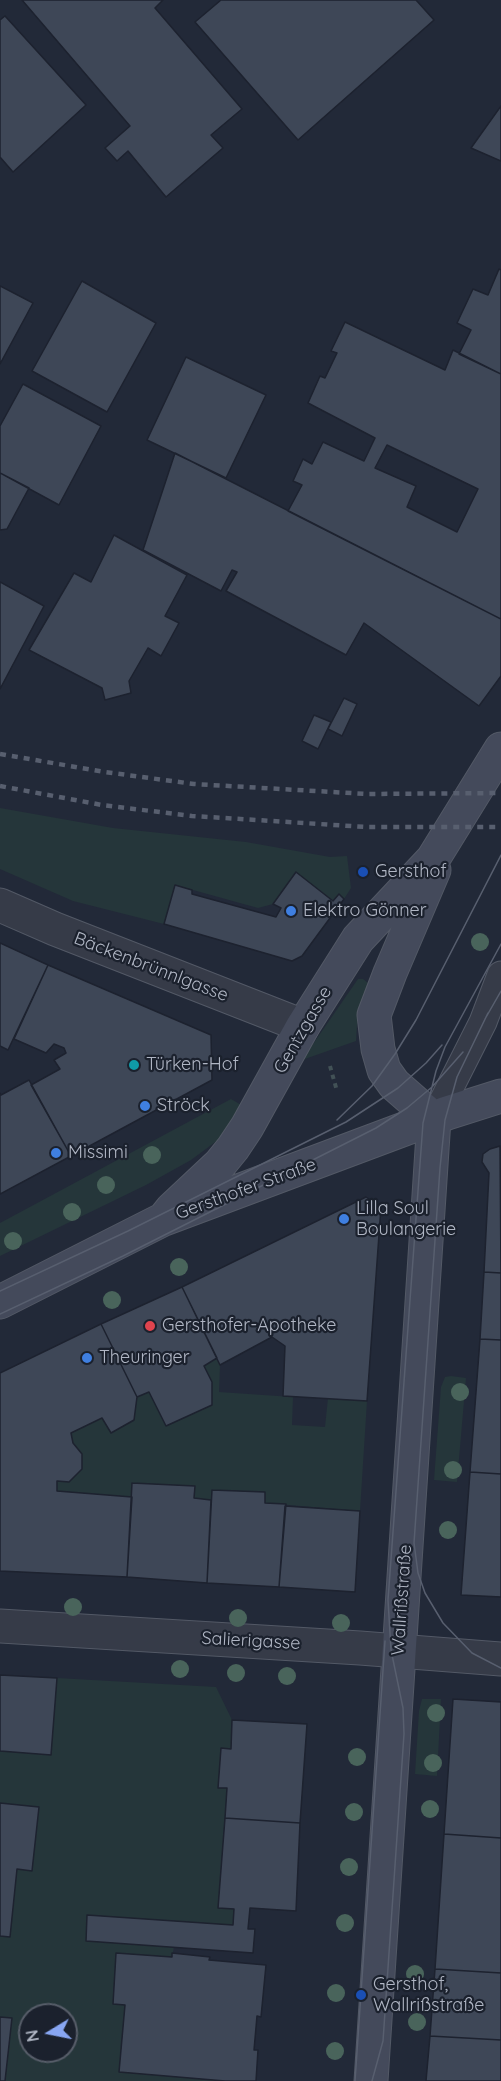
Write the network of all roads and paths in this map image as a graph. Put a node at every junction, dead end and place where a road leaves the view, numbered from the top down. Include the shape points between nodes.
1 (501, 749) edge
2 (445, 842) junction
3 (0, 905) edge
4 (501, 975) edge
5 (303, 1026) junction
6 (329, 1064) dead end
7 (337, 1091) dead end
8 (501, 1096) edge
9 (434, 1119) junction
10 (164, 1219) junction
11 (0, 1302) edge
12 (0, 1626) edge
13 (399, 1651) junction
14 (501, 1659) edge
15 (371, 2081) edge

1 - 2 main road, Gentzgasse
2 - 5 main road, Gentzgasse via 433,860 358,939
2 - 9 main road, Gentzgasse via 374,1015 384,1070
3 - 5 street, Bäckenbrünnlgasse
4 - 9 lane via 483,1022
5 - 10 main road, Gentzgasse via 233,1148
6 - 7 path
8 - 9 main road, Gersthofer Straße
9 - 10 main road, Gersthofer Straße
9 - 13 main road, Wallrißstraße
10 - 11 main road, Gersthofer Straße
12 - 13 street, Salierigasse
13 - 14 street, Salierigasse
13 - 15 main road, Wallrißstraße

